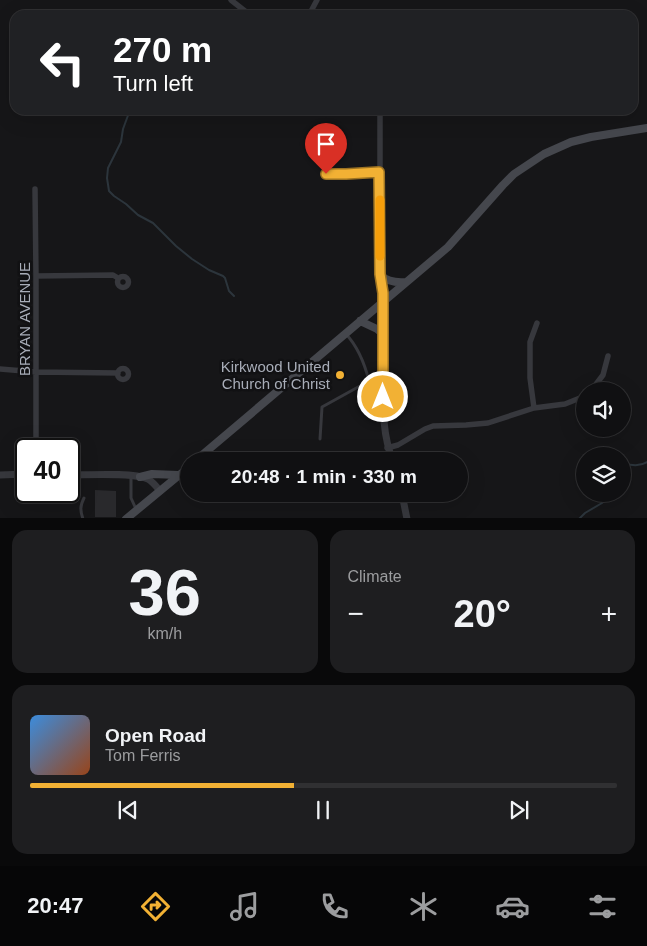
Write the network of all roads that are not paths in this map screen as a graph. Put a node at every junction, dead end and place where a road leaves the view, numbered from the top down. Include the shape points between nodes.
1 (231, 0) edge
2 (244, 10) edge
3 (380, 115) edge
4 (647, 128) edge
5 (379, 172) junction
6 (326, 174) dead end
7 (35, 189) dead end
8 (380, 274) junction
9 (36, 276) junction
10 (118, 278) dead end
11 (406, 282) junction
12 (383, 302) junction
13 (360, 321) junction
14 (537, 323) dead end
15 (346, 334) junction
16 (383, 334) junction
17 (608, 356) dead end
18 (0, 369) edge
19 (36, 372) junction
20 (118, 373) dead end
21 (369, 381) junction
22 (598, 382) edge
23 (383, 385) junction
24 (576, 400) edge
25 (534, 408) junction
26 (36, 438) edge
27 (320, 439) dead end
28 (388, 448) junction
29 (206, 452) edge
30 (389, 452) edge
31 (15, 474) edge
32 (0, 475) edge
33 (80, 475) edge
34 (178, 475) joint
35 (136, 476) junction
36 (160, 491) junction
37 (84, 498) dead end
38 (404, 502) edge
39 (137, 509) junction
40 (83, 518) edge
41 (126, 518) edge
42 (407, 518) edge

1 - 2 street
3 - 5 street
4 - 11 main road via 581,139 528,164 503,185 448,247
5 - 6 lane
5 - 8 street
7 - 9 street, BRYAN AVENUE
8 - 11 main road via 386,280
8 - 12 street
9 - 10 street via 113,275
9 - 19 street, BRYAN AVENUE
11 - 12 main road
12 - 13 main road
12 - 16 street
13 - 15 main road
13 - 16 main road
14 - 25 street via 530,342
15 - 21 lane via 366,368
15 - 29 main road
16 - 23 street
17 - 22 street
18 - 19 street
19 - 20 street
19 - 26 street, BRYAN AVENUE
21 - 23 lane
21 - 27 lane via 322,406
23 - 28 street
24 - 25 street
25 - 28 street via 488,423 433,426
28 - 30 street
31 - 32 street
33 - 35 street
34 - 35 main road
34 - 36 main road
35 - 36 street via 149,480
35 - 39 lane via 131,498
36 - 39 main road
37 - 40 lane via 80,510
38 - 42 street
39 - 41 main road

